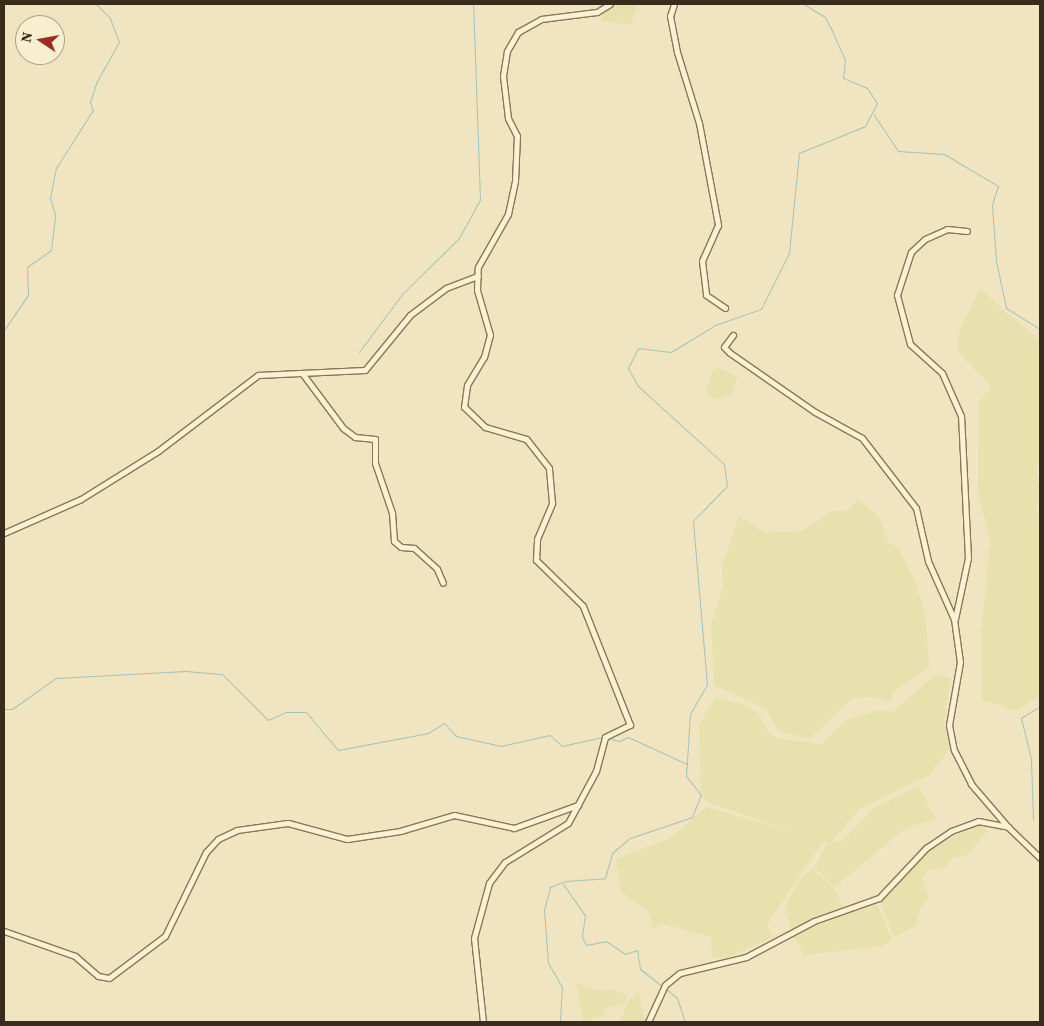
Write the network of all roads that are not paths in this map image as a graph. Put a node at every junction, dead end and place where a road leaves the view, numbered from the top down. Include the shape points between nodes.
1 (610, 4) edge
2 (674, 4) edge
3 (967, 231) dead end
4 (478, 276) junction
5 (725, 308) dead end
6 (733, 335) dead end
7 (302, 373) junction
8 (4, 533) edge
9 (443, 583) dead end
10 (954, 619) junction
11 (578, 805) junction
12 (1008, 827) junction
13 (1040, 858) edge
14 (4, 932) edge
15 (483, 1022) edge
16 (648, 1022) edge

1 - 4 street via 597,12 541,19 512,38 503,76 508,118 517,136 512,200
2 - 5 street via 670,16 676,52 699,122 718,226 702,261 706,295
3 - 10 street via 948,229 925,239 911,252 897,295 910,344 942,373 961,416 968,558
4 - 7 street via 446,288 410,315 365,370
4 - 11 street via 490,335 484,357 467,385 464,406 485,427 526,439 549,468 553,497 537,539 536,560 583,606 630,721 624,731 605,736 596,771
6 - 10 street via 724,347 730,353 820,415 849,427 875,450 916,508 928,561
7 - 8 street via 252,378 126,471 81,500
7 - 9 street via 343,428 355,437 375,439 375,463 392,513 394,541 401,547 414,548 437,570
10 - 12 street via 960,662 949,725 954,750 971,784
11 - 14 street via 514,828 454,815 400,831 347,839 288,823 236,830 218,839 206,852 165,936 109,978 98,976 75,956
11 - 15 street via 568,823 505,862 489,883 474,938
12 - 13 street
12 - 16 street via 978,821 951,831 926,848 879,898 814,921 746,957 680,973 665,985

